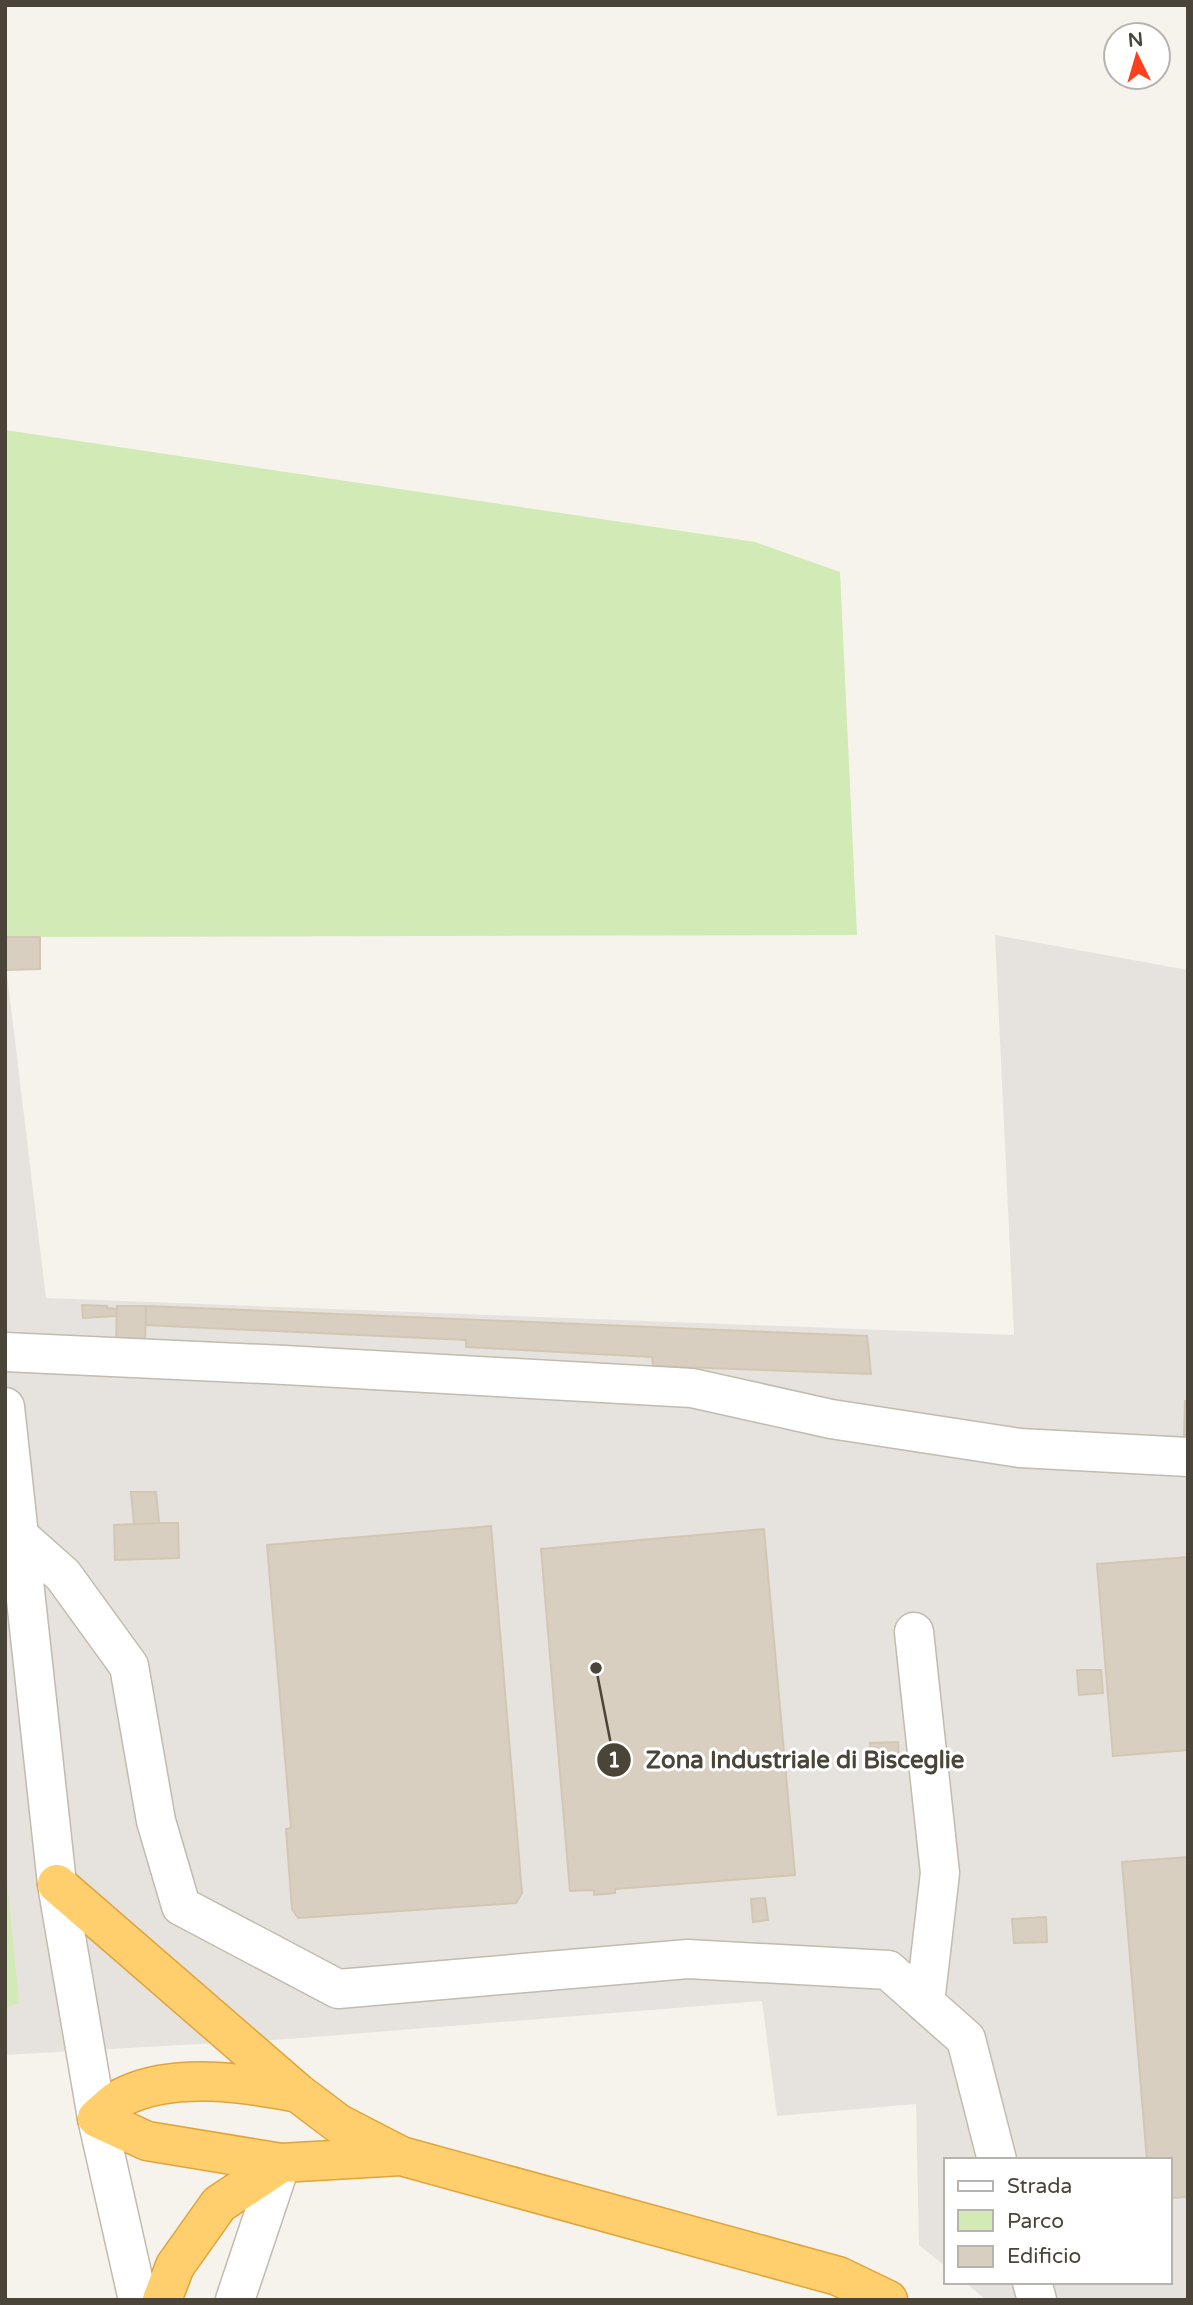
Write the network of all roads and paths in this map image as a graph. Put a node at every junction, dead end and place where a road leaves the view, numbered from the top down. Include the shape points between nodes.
1 (5, 1352) edge
2 (5, 1408) edge
3 (1188, 1457) edge
4 (19, 1536) junction
5 (914, 1632) dead end
6 (57, 1884) junction
7 (925, 2003) junction
8 (298, 2093) junction
9 (97, 2118) junction
10 (401, 2156) junction
11 (996, 2158) edge
12 (281, 2163) junction
13 (138, 2300) edge
14 (162, 2300) edge
15 (235, 2300) edge
16 (888, 2300) edge

1 - 3 street via 692,1388 831,1419 1020,1448
2 - 4 street
4 - 6 street
4 - 7 street via 63,1574 129,1666 156,1821 181,1906 338,1989 688,1958 888,1970
5 - 7 street via 940,1873
6 - 8 highway
6 - 9 street
7 - 11 street via 966,2039
8 - 9 highway via 203,2082 153,2086 124,2095
8 - 10 highway via 339,2124
9 - 12 highway via 147,2141
9 - 13 street
10 - 12 highway
10 - 16 highway via 838,2276
12 - 14 highway via 219,2204 175,2266
12 - 15 street

